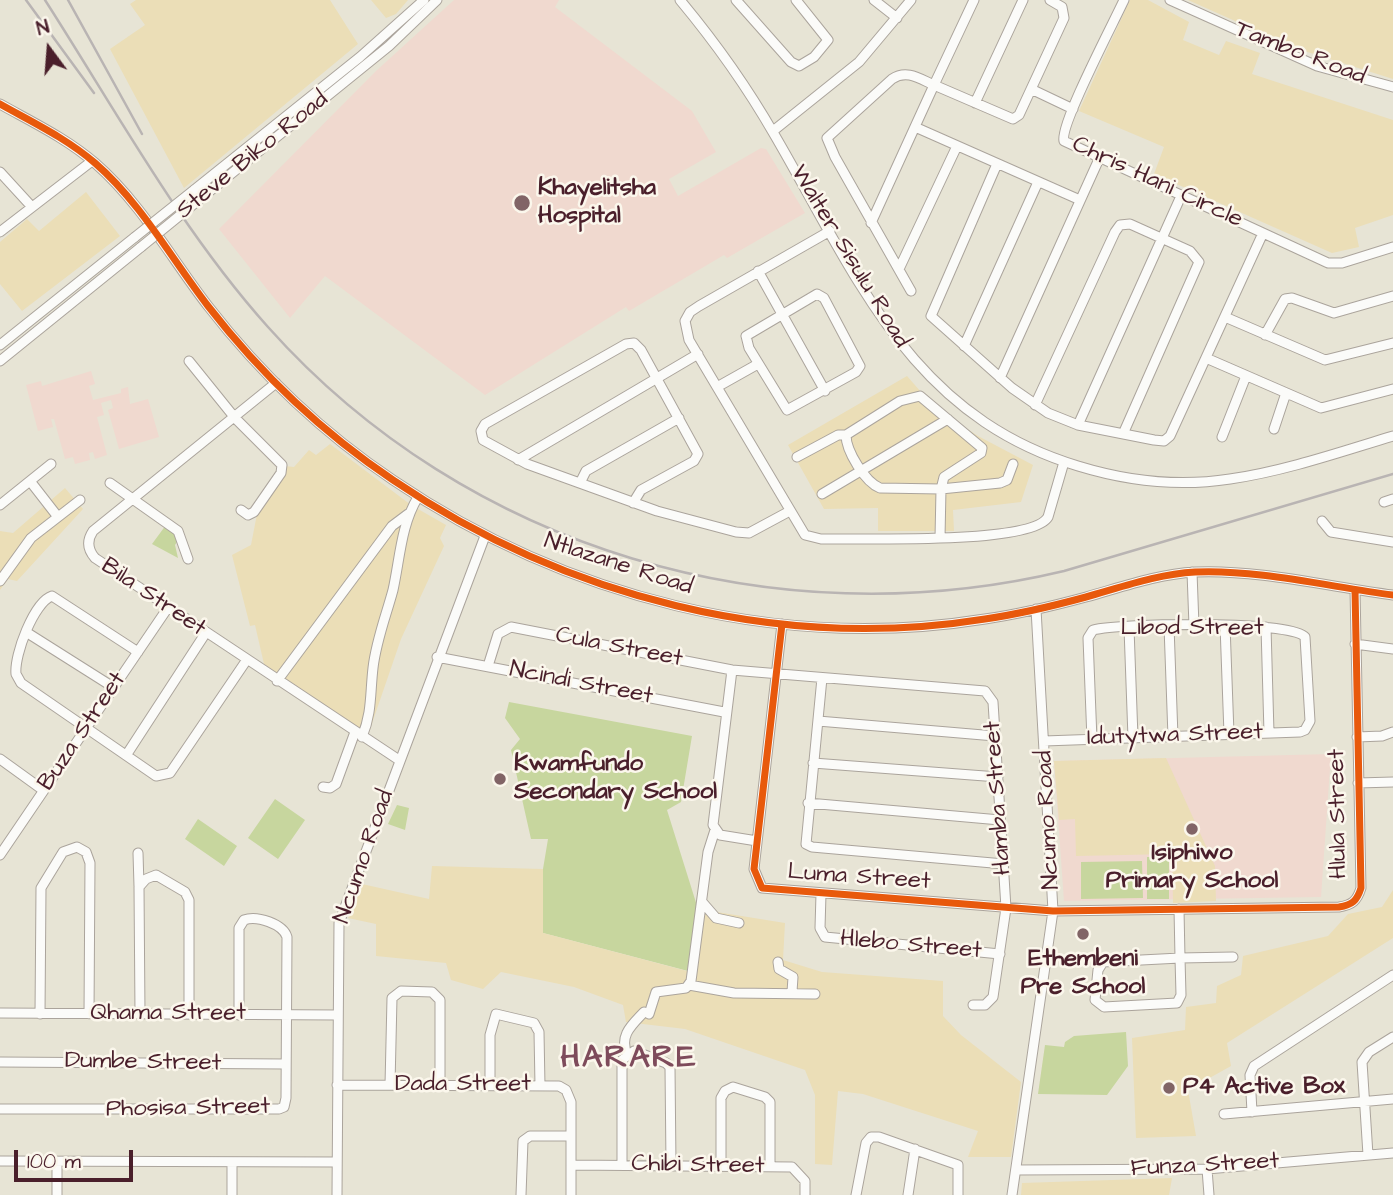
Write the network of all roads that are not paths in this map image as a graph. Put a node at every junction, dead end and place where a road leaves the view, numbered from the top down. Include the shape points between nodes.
1 (424, 0) edge
2 (437, 0) edge
3 (680, 0) edge
4 (736, 0) edge
5 (796, 0) edge
6 (874, 0) edge
7 (911, 0) edge
8 (974, 0) edge
9 (1023, 0) edge
10 (1050, 0) edge
11 (1124, 0) edge
12 (1170, 0) edge
13 (897, 18) junction
14 (934, 85) junction
15 (1393, 87) edge
16 (1031, 89) junction
17 (975, 103) junction
18 (0, 104) edge
19 (1073, 109) junction
20 (915, 127) junction
21 (772, 131) junction
22 (957, 146) junction
23 (1099, 159) junction
24 (92, 161) junction
25 (997, 164) junction
26 (0, 172) edge
27 (1038, 181) junction
28 (1181, 196) junction
29 (1080, 200) junction
30 (32, 207) junction
31 (871, 223) junction
32 (830, 231) junction
33 (0, 232) edge
34 (1263, 233) junction
35 (1162, 239) junction
36 (1393, 247) edge
37 (899, 269) junction
38 (758, 271) junction
39 (911, 290) dead end
40 (1393, 296) edge
41 (781, 313) junction
42 (1225, 317) junction
43 (1265, 335) junction
44 (1393, 343) edge
45 (0, 345) edge
46 (964, 346) junction
47 (698, 354) junction
48 (1206, 358) junction
49 (0, 361) edge
50 (189, 361) dead end
51 (758, 364) junction
52 (1246, 376) junction
53 (657, 378) junction
54 (1000, 378) junction
55 (276, 383) junction
56 (717, 387) junction
57 (1393, 389) edge
58 (825, 391) junction
59 (1286, 393) junction
60 (1035, 405) junction
61 (234, 418) junction
62 (679, 418) junction
63 (948, 419) junction
64 (1077, 425) junction
65 (1274, 429) dead end
66 (1123, 434) junction
67 (846, 435) junction
68 (1393, 436) edge
69 (1223, 437) dead end
70 (797, 457) dead end
71 (518, 460) junction
72 (1064, 462) junction
73 (51, 464) dead end
74 (1013, 464) dead end
75 (863, 471) junction
76 (30, 481) junction
77 (110, 483) dead end
78 (580, 483) junction
79 (941, 489) junction
80 (822, 494) dead end
81 (418, 497) junction
82 (133, 499) junction
83 (80, 500) dead end
84 (633, 503) junction
85 (0, 505) edge
86 (241, 510) dead end
87 (788, 512) junction
88 (408, 514) junction
89 (58, 517) junction
90 (1322, 521) dead end
91 (485, 536) junction
92 (940, 538) junction
93 (1393, 542) edge
94 (188, 559) dead end
95 (1192, 572) junction
96 (1, 578) edge
97 (1355, 590) junction
98 (1393, 595) edge
99 (167, 609) junction
100 (1036, 609) junction
101 (782, 624) junction
102 (1194, 625) junction
103 (1225, 625) junction
104 (1169, 626) junction
105 (1129, 628) junction
106 (1266, 628) junction
107 (26, 632) junction
108 (205, 634) junction
109 (1355, 643) junction
110 (1393, 649) edge
111 (138, 652) junction
112 (437, 657) junction
113 (246, 661) junction
114 (488, 666) junction
115 (732, 670) junction
116 (777, 675) junction
117 (822, 678) junction
118 (277, 681) junction
119 (114, 687) junction
120 (724, 712) junction
121 (818, 721) junction
122 (87, 726) junction
123 (1305, 730) joint
124 (1393, 732) edge
125 (1269, 733) junction
126 (358, 734) junction
127 (1229, 734) junction
128 (995, 736) junction
129 (1173, 737) junction
130 (1357, 737) junction
131 (1133, 738) junction
132 (1092, 740) junction
133 (1044, 741) junction
134 (127, 754) junction
135 (399, 760) junction
136 (813, 762) junction
137 (2, 764) edge
138 (998, 777) junction
139 (1393, 782) edge
140 (1358, 783) junction
141 (323, 787) dead end
142 (43, 790) junction
143 (808, 803) junction
144 (1000, 820) junction
145 (715, 830) junction
146 (757, 841) junction
147 (138, 853) dead end
148 (0, 855) edge
149 (1004, 864) junction
150 (139, 887) junction
151 (821, 894) junction
152 (704, 903) junction
153 (1006, 908) junction
154 (1180, 909) junction
155 (1053, 911) junction
156 (739, 923) dead end
157 (1000, 954) junction
158 (1233, 957) dead end
159 (1180, 958) junction
160 (778, 962) dead end
161 (1393, 975) edge
162 (689, 985) junction
163 (792, 992) junction
164 (815, 994) dead end
165 (973, 1005) dead end
166 (0, 1013) edge
167 (40, 1013) junction
168 (89, 1014) junction
169 (140, 1014) junction
170 (189, 1014) junction
171 (239, 1015) junction
172 (286, 1015) junction
173 (337, 1015) junction
174 (1393, 1037) edge
175 (627, 1054) junction
176 (0, 1062) edge
177 (285, 1064) junction
178 (390, 1084) junction
179 (337, 1085) junction
180 (490, 1085) junction
181 (440, 1086) junction
182 (540, 1086) junction
183 (1393, 1099) edge
184 (1365, 1102) junction
185 (0, 1109) edge
186 (1252, 1112) junction
187 (1224, 1114) dead end
188 (571, 1136) junction
189 (915, 1149) junction
190 (1393, 1153) edge
191 (1368, 1155) junction
192 (0, 1161) edge
193 (57, 1162) junction
194 (232, 1162) junction
195 (337, 1162) junction
196 (571, 1165) junction
197 (622, 1165) junction
198 (671, 1165) junction
199 (722, 1166) junction
200 (770, 1167) junction
201 (1207, 1169) junction
202 (1016, 1170) junction
203 (57, 1195) edge
204 (232, 1195) edge
205 (337, 1195) edge
206 (522, 1195) edge
207 (571, 1195) edge
208 (805, 1195) edge
209 (856, 1195) edge
210 (908, 1195) edge
211 (958, 1195) edge
212 (1012, 1195) edge
213 (1209, 1195) edge

1 - 45 street, Steve Biko Road, bridge via 360,57
2 - 49 street, Steve Biko Road, bridge via 389,46
3 - 21 street, Walter Sisulu Road
4 - 5 street via 799,66 828,40
6 - 13 street
7 - 13 street
8 - 14 street
9 - 17 street
10 - 16 street via 1062,7 1064,18
11 - 19 street, Chris Hani Circle
12 - 15 street, Tambo Road via 1317,66
13 - 21 street via 842,77
14 - 17 street
14 - 20 street
14 - 31 street via 909,74 897,76 827,138
16 - 17 street via 1015,118
16 - 19 street
18 - 24 street, Ntlazane Road
19 - 23 street, Chris Hani Circle via 1062,139
20 - 22 street
20 - 31 street
21 - 32 street, Walter Sisulu Road
22 - 25 street
22 - 37 street
23 - 28 street, Chris Hani Circle
23 - 29 street
24 - 30 street
24 - 55 street, Ntlazane Road via 124,192 211,309
25 - 27 street
25 - 46 street via 931,313 937,324
26 - 30 street
27 - 29 street
27 - 46 street
28 - 34 street, Chris Hani Circle
28 - 35 street
29 - 54 street
30 - 33 street
31 - 37 street
32 - 38 street
32 - 72 street, Walter Sisulu Road via 888,328 930,379 984,424
34 - 36 street, Chris Hani Circle via 1332,263
34 - 42 street
35 - 60 street via 1130,224 1117,228
35 - 64 street
35 - 66 street via 1196,255 1198,265
37 - 39 street
38 - 41 street
38 - 47 street via 686,317 686,333
40 - 43 street via 1329,313 1285,299
41 - 51 street via 746,336
41 - 58 street
41 - 58 street via 810,296 821,295 859,359 856,372
42 - 43 street
42 - 48 street
43 - 44 street via 1325,360
46 - 54 street
47 - 53 street
47 - 56 street
48 - 52 street
48 - 66 street via 1167,439
50 - 61 street
51 - 56 street
51 - 58 street via 785,409
52 - 59 street
52 - 69 street
53 - 62 street
53 - 71 street
53 - 71 street via 638,346 626,344 485,424 483,440
54 - 60 street
55 - 61 street, Bila Street
55 - 81 street, Ntlazane Road via 336,438
56 - 87 street
57 - 59 street via 1327,408
59 - 65 street
60 - 64 street
61 - 82 street, Bila Street
61 - 86 street via 282,467 252,514
62 - 78 street via 586,471
62 - 84 street via 697,457 641,490
63 - 67 street via 920,396 912,396
63 - 75 street
63 - 79 street via 979,442 981,453 950,471
64 - 66 street
67 - 70 street
67 - 75 street
68 - 72 street, Walter Sisulu Road via 1291,466 1218,480 1134,480
71 - 78 street
72 - 92 street via 1045,523 1010,533
73 - 76 street
74 - 79 street via 1007,480 1000,484
75 - 79 street via 872,485 880,488
75 - 80 street
76 - 85 street
76 - 89 street
77 - 82 street
78 - 84 street
79 - 92 street
81 - 88 street
81 - 91 street, Ntlazane Road
82 - 94 street via 178,531
82 - 99 street, Bila Street via 93,531 89,550
83 - 89 street
84 - 87 street via 743,533
87 - 92 street via 810,538
88 - 118 street via 392,526
88 - 126 street via 378,640 373,700
89 - 96 street via 21,548
90 - 93 street via 1331,532
91 - 101 street, Ntlazane Road via 572,575 641,597
91 - 112 street, Ncumo Road
95 - 97 street, Ntlazane Road
95 - 100 street, Ntlazane Road
95 - 102 street
97 - 98 street, Ntlazane Road
97 - 109 street, Hlula Street
99 - 108 street, Bila Street
99 - 111 street, Buza Street
100 - 101 street, Ntlazane Road via 905,627
100 - 133 street, Ncumo Road
101 - 116 street, Luma Street
102 - 103 street, Libod Street
102 - 104 street, Libod Street
103 - 106 street, Libod Street
103 - 127 street
104 - 105 street, Libod Street
104 - 129 street
105 - 131 street
105 - 132 street, Libod Street via 1098,629 1088,638
106 - 123 street, Libod Street via 1295,631 1305,637 1310,720
106 - 125 street
107 - 111 street via 44,600 55,597
107 - 119 street
107 - 122 street via 16,668 18,679
108 - 113 street, Bila Street
108 - 134 street
109 - 110 street
109 - 130 street, Hlula Street
111 - 119 street, Buza Street
112 - 114 street, Ncindi Street
112 - 135 street, Ncumo Road
113 - 118 street, Bila Street
113 - 134 street via 168,774 156,776
114 - 115 street, Cula Street via 498,634 511,626
114 - 120 street, Ncindi Street
115 - 116 street, Cula Street
115 - 120 street
116 - 117 street, Hamba Street
116 - 146 street, Luma Street
117 - 121 street
117 - 128 street, Hamba Street via 983,690 993,702
118 - 126 street, Bila Street
119 - 122 street, Buza Street
120 - 145 street
121 - 128 street
121 - 136 street
122 - 134 street
122 - 142 street, Buza Street
123 - 125 street, Idutytwa Street
124 - 130 street
125 - 127 street, Idutytwa Street
126 - 135 street, Bila Street
126 - 141 street via 336,784
127 - 129 street, Idutytwa Street
128 - 138 street, Hamba Street
129 - 131 street, Idutytwa Street
130 - 140 street, Hlula Street
131 - 132 street, Idutytwa Street
132 - 133 street, Idutytwa Street
133 - 155 street, Ncumo Road
135 - 173 street, Ncumo Road via 341,913
136 - 138 street
136 - 143 street
137 - 142 street
138 - 144 street, Hamba Street
139 - 140 street
140 - 154 street, Hlula Street via 1361,888 1349,906
142 - 148 street, Buza Street
143 - 144 street
143 - 149 street via 805,841 812,847
144 - 149 street, Hamba Street
145 - 146 street
145 - 152 street via 708,852
146 - 151 street, Luma Street via 754,869 760,886
147 - 150 street
149 - 153 street, Hamba Street
150 - 169 street
150 - 170 street via 149,877 160,875 189,900
151 - 153 street, Luma Street
151 - 157 street, Hlebo Street via 820,928 825,937
152 - 156 street via 716,918
152 - 162 street
153 - 155 street, Luma Street
153 - 157 street, Hlebo Street
154 - 155 street, Hlula Street
154 - 159 street
155 - 202 street, Ncumo Road
157 - 165 street, Hlebo Street via 992,1001
158 - 159 street
159 - 159 street via 1102,962 1096,1000 1104,1007 1177,1003
160 - 163 street via 779,969 793,977
161 - 186 street via 1254,1066 1250,1075
162 - 163 street via 734,993
162 - 175 street via 656,992 646,1013 627,1030
163 - 164 street
166 - 167 street, Qhama Street
167 - 168 street, Qhama Street
167 - 168 street via 41,888 63,852 77,847 89,859
168 - 169 street, Qhama Street
169 - 170 street, Qhama Street
170 - 171 street, Qhama Street
171 - 172 street, Qhama Street
171 - 172 street, Phosisa Street via 239,928 244,920 254,918 286,934
172 - 173 street, Qhama Street
172 - 177 street, Phosisa Street
173 - 179 street, Ncumo Road
174 - 184 street via 1362,1062
175 - 197 street via 622,1060
175 - 198 street via 634,1051 670,1067
176 - 177 street, Dumbe Street
177 - 185 street, Phosisa Street via 286,1101 276,1111
178 - 179 street, Dada Street
178 - 181 street, Dada Street
178 - 181 street via 392,998 411,991 432,992 440,1000
179 - 195 street, Ncumo Road
180 - 181 street, Dada Street
180 - 182 street, Dada Street
180 - 182 street via 490,1035 496,1014 534,1023 539,1032
182 - 188 street, Dada Street via 566,1090 571,1102
183 - 184 street
184 - 186 street
184 - 191 street
186 - 187 street
188 - 196 street, Dada Street
188 - 206 street via 530,1136 523,1141
189 - 209 street via 871,1138 866,1143
189 - 210 street
189 - 211 street via 958,1165
190 - 191 street, Funza Street
191 - 201 street, Funza Street
192 - 193 street
193 - 194 street
193 - 203 street
194 - 195 street
194 - 204 street
195 - 205 street, Ncumo Road
196 - 197 street, Chibi Street
196 - 207 street, Dada Street
197 - 198 street, Chibi Street
198 - 199 street, Chibi Street
199 - 200 street, Chibi Street
199 - 200 street via 721,1098 733,1087 769,1100
200 - 208 street, Chibi Street via 792,1167 800,1173
201 - 202 street, Funza Street
201 - 213 street
202 - 212 street, Ncumo Road

